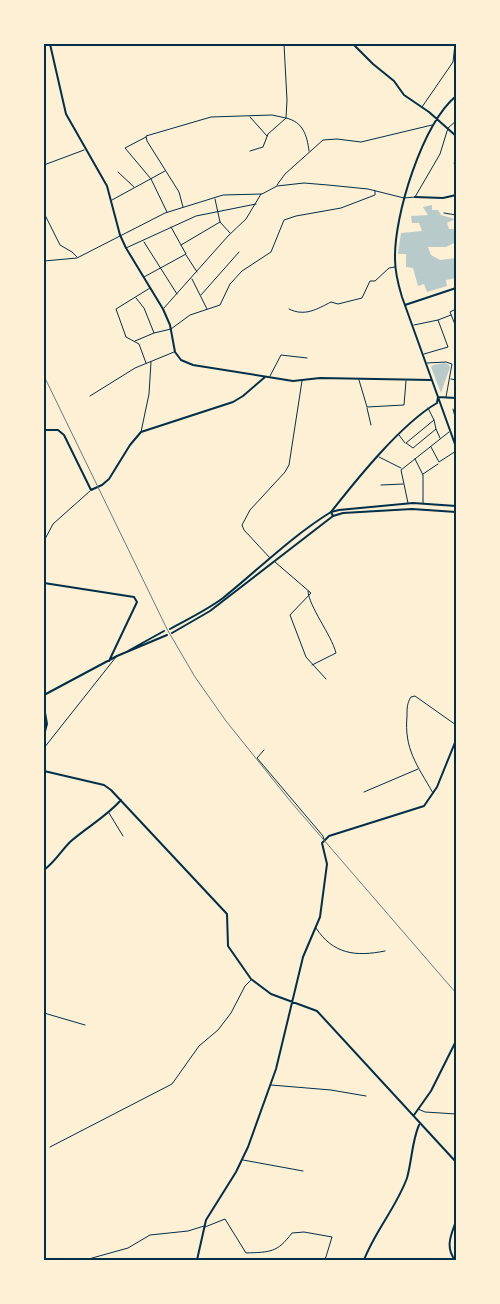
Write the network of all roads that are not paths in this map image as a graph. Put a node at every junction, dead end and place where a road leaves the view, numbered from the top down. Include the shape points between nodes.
1 (50, 44) edge
2 (58, 44) edge
3 (68, 44) edge
4 (284, 44) edge
5 (353, 44) edge
6 (455, 44) edge
7 (456, 96) edge
8 (422, 107) junction
9 (250, 116) junction
10 (286, 118) junction
11 (437, 119) junction
12 (456, 121) edge
13 (434, 125) junction
14 (448, 128) junction
15 (146, 136) junction
16 (267, 136) junction
17 (456, 136) edge
18 (84, 150) junction
19 (250, 151) dead end
20 (309, 152) junction
21 (44, 165) edge
22 (166, 171) junction
23 (118, 172) dead end
24 (151, 179) junction
25 (277, 186) junction
26 (134, 188) junction
27 (375, 191) junction
28 (262, 194) junction
29 (456, 195) edge
30 (415, 196) junction
31 (214, 198) junction
32 (404, 198) junction
33 (112, 200) junction
34 (256, 204) junction
35 (184, 207) junction
36 (167, 212) junction
37 (218, 212) junction
38 (444, 213) dead end
39 (44, 214) edge
40 (456, 215) edge
41 (220, 222) junction
42 (170, 226) junction
43 (231, 234) junction
44 (120, 235) junction
45 (144, 242) junction
46 (181, 246) junction
47 (126, 248) junction
48 (238, 252) dead end
49 (186, 254) junction
50 (77, 258) junction
51 (44, 261) edge
52 (396, 267) junction
53 (161, 270) junction
54 (197, 272) junction
55 (144, 277) junction
56 (192, 279) junction
57 (150, 288) junction
58 (456, 288) edge
59 (178, 295) junction
60 (201, 295) junction
61 (136, 297) junction
62 (405, 305) junction
63 (163, 309) junction
64 (208, 309) junction
65 (289, 309) dead end
66 (456, 309) edge
67 (451, 315) junction
68 (438, 320) junction
69 (412, 325) junction
70 (456, 327) edge
71 (171, 329) junction
72 (154, 333) junction
73 (134, 341) junction
74 (175, 352) junction
75 (423, 354) junction
76 (307, 358) dead end
77 (151, 361) junction
78 (146, 363) junction
79 (427, 363) junction
80 (266, 376) junction
81 (270, 377) junction
82 (450, 378) junction
83 (358, 379) junction
84 (302, 380) junction
85 (430, 380) junction
86 (456, 380) edge
87 (406, 381) junction
88 (90, 396) dead end
89 (438, 397) junction
90 (446, 398) junction
91 (456, 398) edge
92 (367, 407) junction
93 (428, 408) junction
94 (452, 409) dead end
95 (434, 420) junction
96 (456, 421) edge
97 (371, 424) dead end
98 (436, 429) junction
99 (44, 430) edge
100 (141, 432) junction
101 (449, 432) junction
102 (398, 435) junction
103 (440, 438) junction
104 (406, 443) junction
105 (430, 446) junction
106 (456, 447) edge
107 (456, 451) edge
108 (379, 457) junction
109 (415, 459) junction
110 (439, 462) junction
111 (402, 469) junction
112 (423, 475) junction
113 (404, 483) junction
114 (381, 485) dead end
115 (91, 490) junction
116 (408, 503) junction
117 (423, 503) junction
118 (456, 506) edge
119 (331, 512) junction
120 (456, 512) edge
121 (333, 516) junction
122 (44, 541) edge
123 (270, 558) junction
124 (274, 562) junction
125 (44, 583) edge
126 (308, 598) junction
127 (170, 629) dead end
128 (164, 631) dead end
129 (172, 633) dead end
130 (167, 635) dead end
131 (117, 656) junction
132 (109, 660) junction
133 (312, 665) junction
134 (326, 679) dead end
135 (44, 695) edge
136 (44, 707) edge
137 (456, 725) edge
138 (44, 735) edge
139 (456, 740) edge
140 (44, 748) edge
141 (264, 750) dead end
142 (419, 769) junction
143 (44, 771) edge
144 (364, 792) dead end
145 (433, 794) junction
146 (121, 800) junction
147 (109, 813) junction
148 (123, 836) dead end
149 (324, 840) junction
150 (44, 870) edge
151 (315, 928) junction
152 (385, 951) dead end
153 (251, 979) junction
154 (292, 1002) junction
155 (44, 1013) edge
156 (85, 1025) dead end
157 (456, 1041) edge
158 (271, 1085) junction
159 (366, 1096) dead end
160 (418, 1109) junction
161 (456, 1114) edge
162 (414, 1115) junction
163 (420, 1124) junction
164 (50, 1147) dead end
165 (242, 1159) junction
166 (456, 1162) edge
167 (303, 1171) dead end
168 (456, 1221) edge
169 (204, 1227) junction
170 (85, 1260) edge
171 (197, 1260) edge
172 (326, 1260) edge
173 (364, 1260) edge
174 (455, 1260) edge

1 - 18 street via 63,107
2 - 3 street
4 - 10 street
5 - 8 street via 394,81 404,95
6 - 8 street via 453,62
7 - 11 street
8 - 11 street
9 - 10 street
9 - 15 street via 212,117
9 - 16 street
10 - 16 street
10 - 20 street via 296,120 303,127
11 - 13 street
11 - 14 street
12 - 14 street
13 - 20 street via 361,142 322,140
13 - 32 street
14 - 17 street
14 - 30 street via 440,154
15 - 22 street
15 - 24 street via 125,148
16 - 19 street via 263,147
18 - 21 street
18 - 33 street
20 - 25 street
22 - 24 street
22 - 35 street
23 - 26 street
24 - 26 street
24 - 36 street
25 - 27 street via 304,184
25 - 28 street
26 - 33 street
27 - 32 street
27 - 64 street via 375,194 341,208 284,220 271,252 230,284 220,305
28 - 31 street
28 - 34 street
29 - 30 street via 443,198
30 - 32 street
31 - 35 street
31 - 37 street
32 - 52 street
33 - 44 street
34 - 37 street
34 - 43 street
35 - 36 street
36 - 44 street
37 - 41 street
37 - 42 street
38 - 40 street
39 - 50 street via 60,245
41 - 43 street
41 - 46 street
42 - 45 street
42 - 46 street
43 - 54 street
44 - 47 street
44 - 50 street
45 - 47 street
45 - 53 street
46 - 49 street
47 - 55 street
48 - 60 street
49 - 53 street
49 - 54 street
50 - 51 street
52 - 62 street
52 - 65 street via 389,268 375,281 370,280 362,298 338,304 331,302 308,312 298,313
53 - 55 street
53 - 59 street
54 - 56 street
55 - 57 street
56 - 59 street
56 - 60 street
57 - 61 street
57 - 63 street
58 - 62 street
59 - 63 street
60 - 64 street
61 - 72 street
61 - 73 street via 116,309 126,337
62 - 69 street
63 - 71 street
64 - 71 street via 190,315
66 - 67 street via 450,312
67 - 68 street
67 - 70 street
68 - 69 street
68 - 75 street via 448,347
69 - 75 street
71 - 72 street
71 - 74 street
72 - 73 street
73 - 78 street via 142,348
74 - 77 street
74 - 80 street via 181,360 193,365
75 - 79 street
76 - 81 street via 281,355
77 - 78 street
77 - 100 street
78 - 88 street
79 - 82 street via 450,363
79 - 85 street
80 - 81 street
80 - 100 street via 233,402
81 - 84 street
82 - 86 street
82 - 90 street
83 - 84 street
83 - 87 street
83 - 92 street
84 - 123 street via 289,464 250,510 242,525
85 - 87 street
85 - 89 street
87 - 92 street via 404,405
89 - 90 street
89 - 93 street via 436,403
89 - 101 street
90 - 91 street
92 - 97 street
93 - 95 street
93 - 102 street
94 - 96 street
95 - 98 street
95 - 104 street
98 - 103 street
98 - 104 street via 413,448
99 - 115 street via 58,430 64,435
100 - 115 street via 102,485
101 - 103 street
101 - 106 street
102 - 104 street
102 - 108 street
103 - 105 street
105 - 109 street
105 - 110 street
107 - 110 street
108 - 111 street
108 - 119 street
109 - 111 street
109 - 112 street
110 - 112 street
111 - 113 street
112 - 117 street
113 - 114 street
113 - 116 street
115 - 122 street via 53,524
116 - 117 street
116 - 119 street
117 - 118 street
119 - 121 street
119 - 123 street
120 - 121 street via 412,509
121 - 124 street
123 - 127 street via 217,602
124 - 126 street via 311,593
124 - 129 street via 210,611
125 - 132 street via 134,597 136,602
126 - 133 street via 290,615
126 - 133 street via 321,618 336,653
128 - 131 street
130 - 131 street
131 - 132 street
131 - 140 street
132 - 135 street
133 - 134 street
136 - 138 street via 47,724
137 - 142 street via 412,697 408,702 406,731 409,753
139 - 145 street
141 - 149 street via 257,758
142 - 144 street
142 - 145 street
143 - 146 street via 104,785
145 - 149 street via 424,806 373,820
146 - 147 street
146 - 153 street via 227,914 228,946
147 - 148 street
147 - 150 street via 69,844
149 - 151 street via 327,866 320,917
151 - 152 street via 326,942 336,948 355,954
151 - 154 street via 303,957
153 - 154 street via 271,994
153 - 164 street via 231,1013 218,1030 199,1046 172,1084
154 - 158 street
154 - 162 street via 317,1012
155 - 156 street
157 - 160 street via 431,1091
158 - 159 street
158 - 165 street
160 - 161 street
160 - 162 street
162 - 163 street
163 - 166 street
163 - 173 street via 407,1177 392,1212 370,1244
165 - 167 street
165 - 169 street via 211,1208
168 - 174 street via 449,1241 449,1250
169 - 170 street via 150,1235 128,1248
169 - 171 street
169 - 172 street via 225,1219 246,1253 280,1248 292,1233 332,1237

